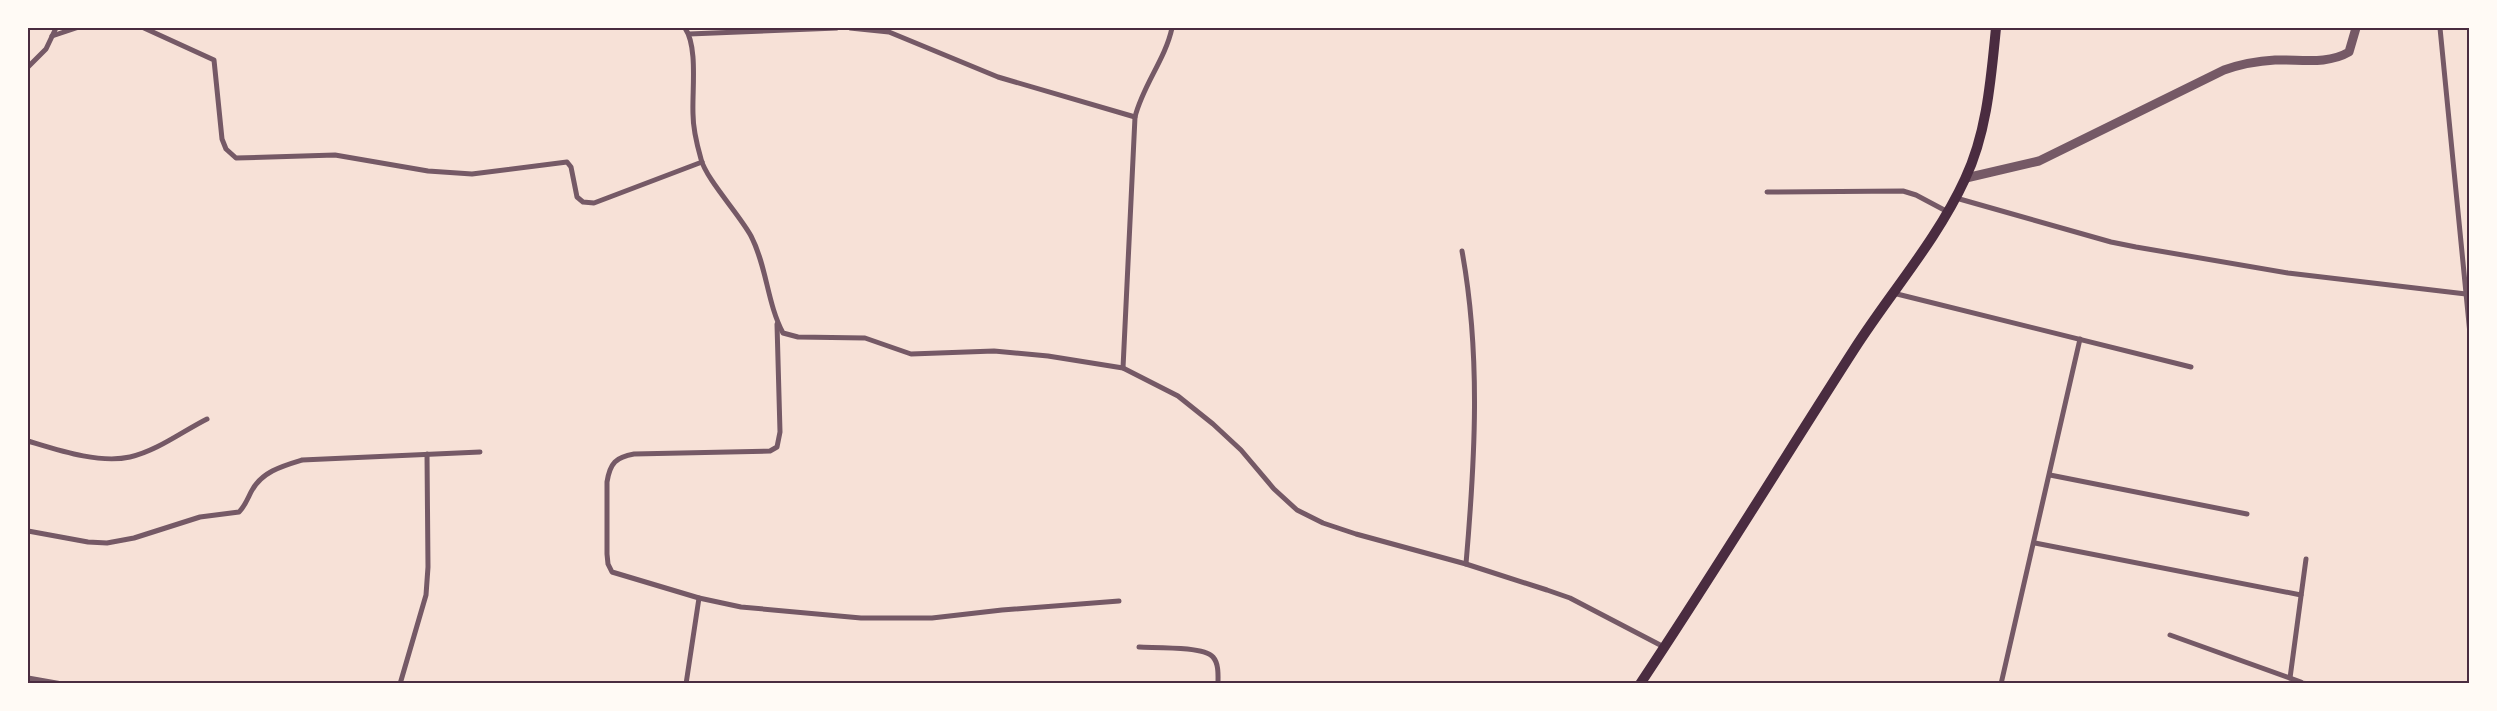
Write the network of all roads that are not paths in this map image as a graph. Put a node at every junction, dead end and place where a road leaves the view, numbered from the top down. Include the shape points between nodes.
1 (56, 28) edge
2 (76, 28) edge
3 (144, 28) edge
4 (685, 28) edge
5 (837, 28) edge
6 (850, 28) edge
7 (1172, 28) edge
8 (1996, 28) edge
9 (2356, 28) edge
10 (2440, 28) edge
11 (769, 29) edge
12 (689, 34) junction
13 (52, 36) junction
14 (28, 67) edge
15 (1135, 117) junction
16 (702, 162) junction
17 (1966, 178) junction
18 (1767, 192) dead end
19 (1955, 198) junction
20 (1948, 212) junction
21 (1462, 250) dead end
22 (1893, 293) junction
23 (2466, 294) junction
24 (776, 321) junction
25 (2470, 334) edge
26 (2080, 339) junction
27 (2191, 367) dead end
28 (1123, 368) junction
29 (207, 419) dead end
30 (28, 441) edge
31 (480, 452) dead end
32 (427, 454) junction
33 (2050, 476) junction
34 (2247, 514) dead end
35 (28, 531) edge
36 (2034, 543) junction
37 (2306, 559) dead end
38 (1466, 564) junction
39 (2301, 595) junction
40 (699, 598) junction
41 (1119, 601) dead end
42 (2170, 635) dead end
43 (1139, 647) dead end
44 (1664, 647) junction
45 (28, 678) edge
46 (2290, 678) junction
47 (2299, 683) edge
48 (62, 684) edge
49 (400, 684) edge
50 (686, 684) edge
51 (1218, 684) edge
52 (1640, 684) edge
53 (2001, 684) edge
54 (2314, 684) edge

1 - 13 street
2 - 13 street
3 - 16 street via 214,60 222,139 226,149 236,158 335,155 428,171 472,174 567,162 577,197 583,202 594,203
4 - 12 street
5 - 11 street
6 - 15 street via 890,32 998,77
7 - 15 street via 1163,56 1144,88
8 - 17 main road via 1981,130
9 - 17 street via 2349,52 2336,60 2245,63 2224,70 2039,161
10 - 23 street
11 - 12 street
12 - 16 street via 693,116
13 - 14 street via 46,49
15 - 28 street
16 - 24 street via 750,234 760,256
17 - 19 main road
18 - 20 street via 1904,191
19 - 20 main road
19 - 23 street via 2120,244 2288,273
20 - 22 main road
21 - 38 street via 1470,297 1475,388 1474,466
22 - 26 street
22 - 44 main road
23 - 25 street
24 - 28 street via 783,333 798,337 865,338 911,354 994,350
24 - 40 street via 780,432 777,447 770,452 634,454 613,461 609,470 607,554 612,572
26 - 27 street
26 - 33 street
28 - 38 street via 1178,396 1213,424 1297,510 1356,534
29 - 30 street via 130,457 84,454
31 - 32 street
32 - 35 street via 302,460 264,475 239,512 200,517 134,538 107,543 88,542
32 - 49 street via 426,594
33 - 34 street
33 - 36 street
36 - 39 street
36 - 53 street
37 - 39 street
38 - 44 street via 1570,598
39 - 46 street
40 - 41 street via 765,610 893,619
40 - 50 street
42 - 46 street
43 - 51 street via 1202,651 1213,656 1218,669
44 - 52 main road
45 - 48 street
46 - 47 street
47 - 54 street

